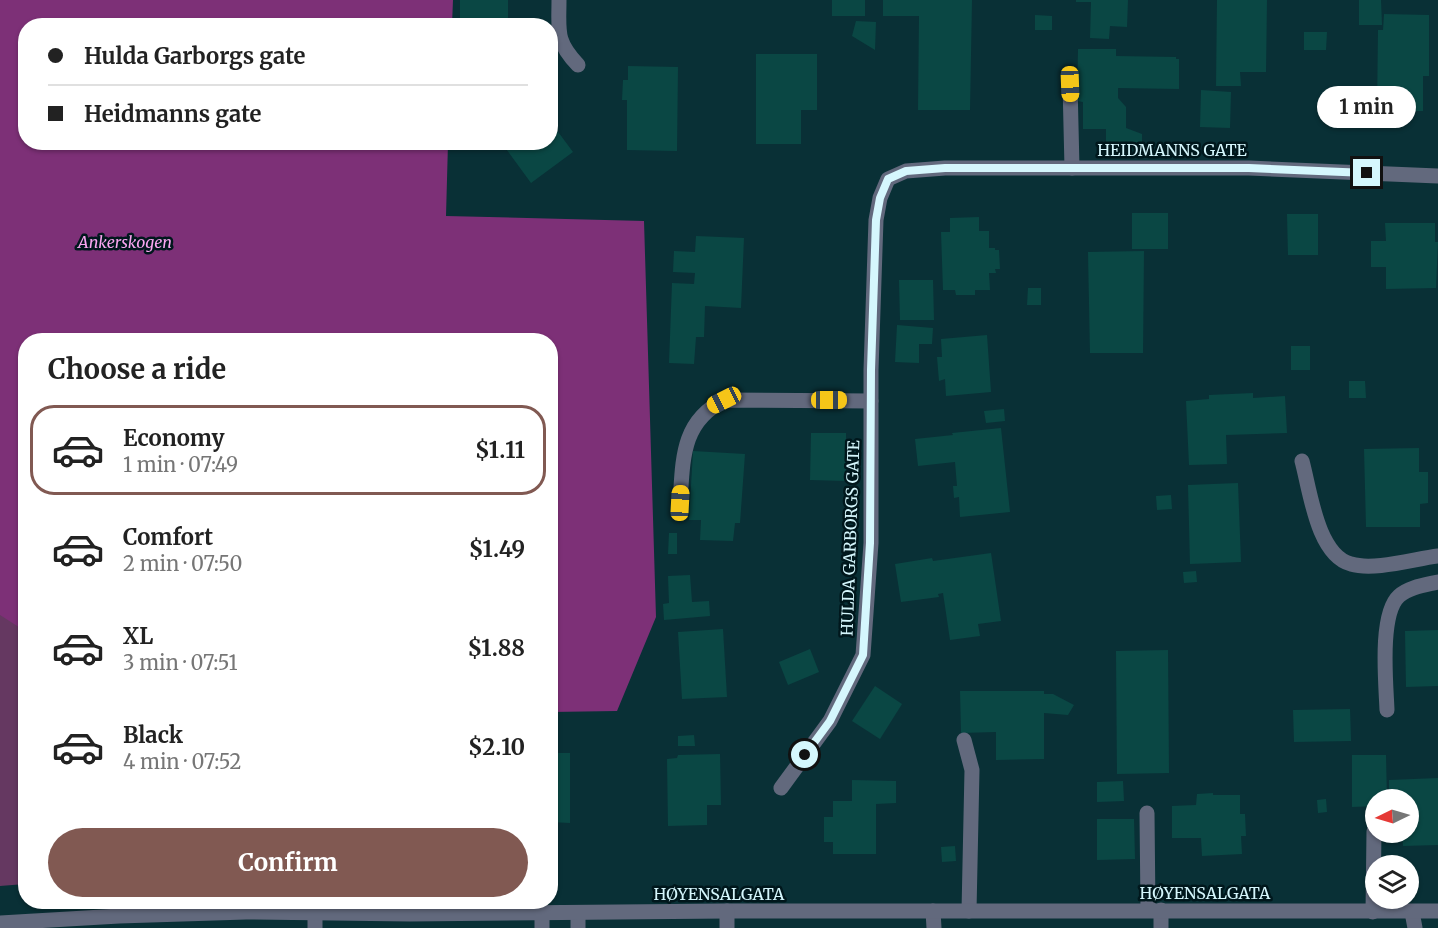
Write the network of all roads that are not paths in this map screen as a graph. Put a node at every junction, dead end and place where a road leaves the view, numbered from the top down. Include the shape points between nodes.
1 (559, 0) edge
2 (578, 65) dead end
3 (1070, 84) dead end
4 (1072, 168) junction
5 (906, 171) joint
6 (1438, 176) edge
7 (871, 400) junction
8 (1302, 461) dead end
9 (680, 503) dead end
10 (1438, 556) edge
11 (1438, 582) edge
12 (1387, 710) dead end
13 (964, 740) dead end
14 (781, 788) dead end
15 (1148, 813) dead end
16 (1374, 843) edge
17 (1155, 910) junction
18 (727, 911) junction
19 (933, 911) junction
20 (969, 911) junction
21 (1438, 911) edge
22 (1373, 912) junction
23 (1412, 912) junction
24 (315, 921) edge
25 (542, 921) edge
26 (578, 921) edge
27 (0, 923) edge
28 (727, 928) edge
29 (934, 928) edge
30 (1161, 928) edge
31 (1414, 928) edge

1 - 2 street via 559,37 564,51
3 - 4 street
4 - 5 street, HEIDMANNS GATE
4 - 6 street, HEIDMANNS GATE via 1249,168
5 - 7 street, HULDA GARBORGS GATE via 888,179 876,220
7 - 9 street via 724,400 711,406 688,438
7 - 14 street, HULDA GARBORGS GATE via 870,543 863,655 830,721
8 - 10 street via 1326,544 1338,557 1351,564 1371,566
11 - 12 street via 1398,596 1389,612 1385,644
13 - 20 street via 972,770
15 - 17 street
16 - 22 street
17 - 20 street, HØYENSALGATA
17 - 22 street, HØYENSALGATA
17 - 30 street
18 - 19 street, HØYENSALGATA
18 - 26 street, HØYENSALGATA
18 - 28 street
19 - 20 street, HØYENSALGATA
19 - 29 street
21 - 23 street, HØYENSALGATA
22 - 23 street, HØYENSALGATA
23 - 31 street
24 - 25 street, HØYENSALGATA
24 - 27 street, HØYENSALGATA via 246,912
25 - 26 street, HØYENSALGATA

